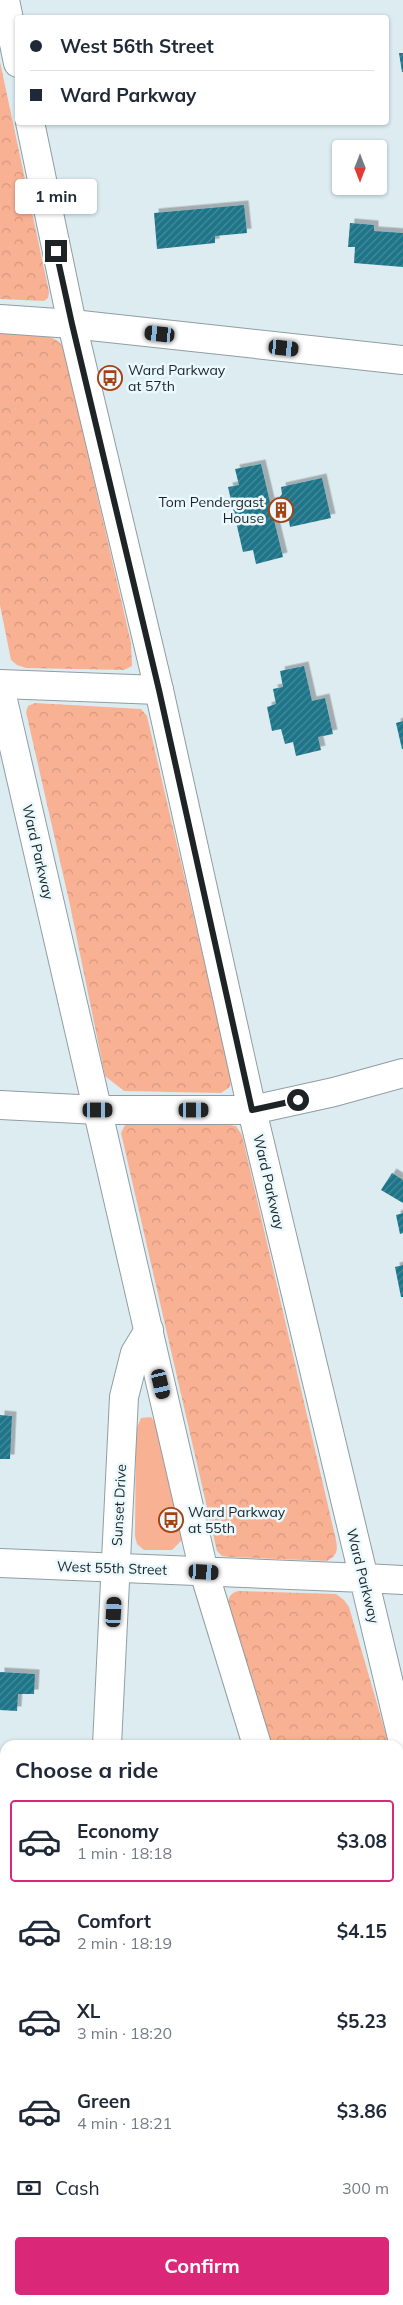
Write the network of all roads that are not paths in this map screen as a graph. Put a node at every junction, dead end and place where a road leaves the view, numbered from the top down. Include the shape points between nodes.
1 (4, 0) edge
2 (15, 50) edge
3 (31, 125) edge
4 (0, 318) edge
5 (72, 324) junction
6 (403, 360) edge
7 (0, 686) edge
8 (159, 690) junction
9 (403, 1072) edge
10 (0, 1105) edge
11 (98, 1110) junction
12 (252, 1110) junction
13 (149, 1330) junction
14 (0, 1563) edge
15 (115, 1568) junction
16 (204, 1572) junction
17 (364, 1578) junction
18 (403, 1580) edge
19 (107, 1740) edge
20 (255, 1740) edge
21 (403, 1740) edge

1 - 2 main road
3 - 5 main road, Ward Parkway
4 - 5 main road
5 - 6 main road
5 - 8 main road, Ward Parkway
7 - 8 main road
7 - 11 main road, Ward Parkway
8 - 12 main road, Ward Parkway
9 - 12 main road via 334,1092
10 - 11 main road
11 - 12 main road
11 - 13 main road, Ward Parkway
12 - 17 main road, Ward Parkway
13 - 15 main road, Sunset Drive via 135,1353 124,1397
13 - 16 main road, Ward Parkway
14 - 15 main road, West 55th Street
15 - 16 main road, West 55th Street
15 - 19 main road, Sunset Drive
16 - 17 main road, West 55th Street
16 - 20 main road, Ward Parkway
17 - 18 main road, West 55th Street
17 - 21 main road, Ward Parkway

